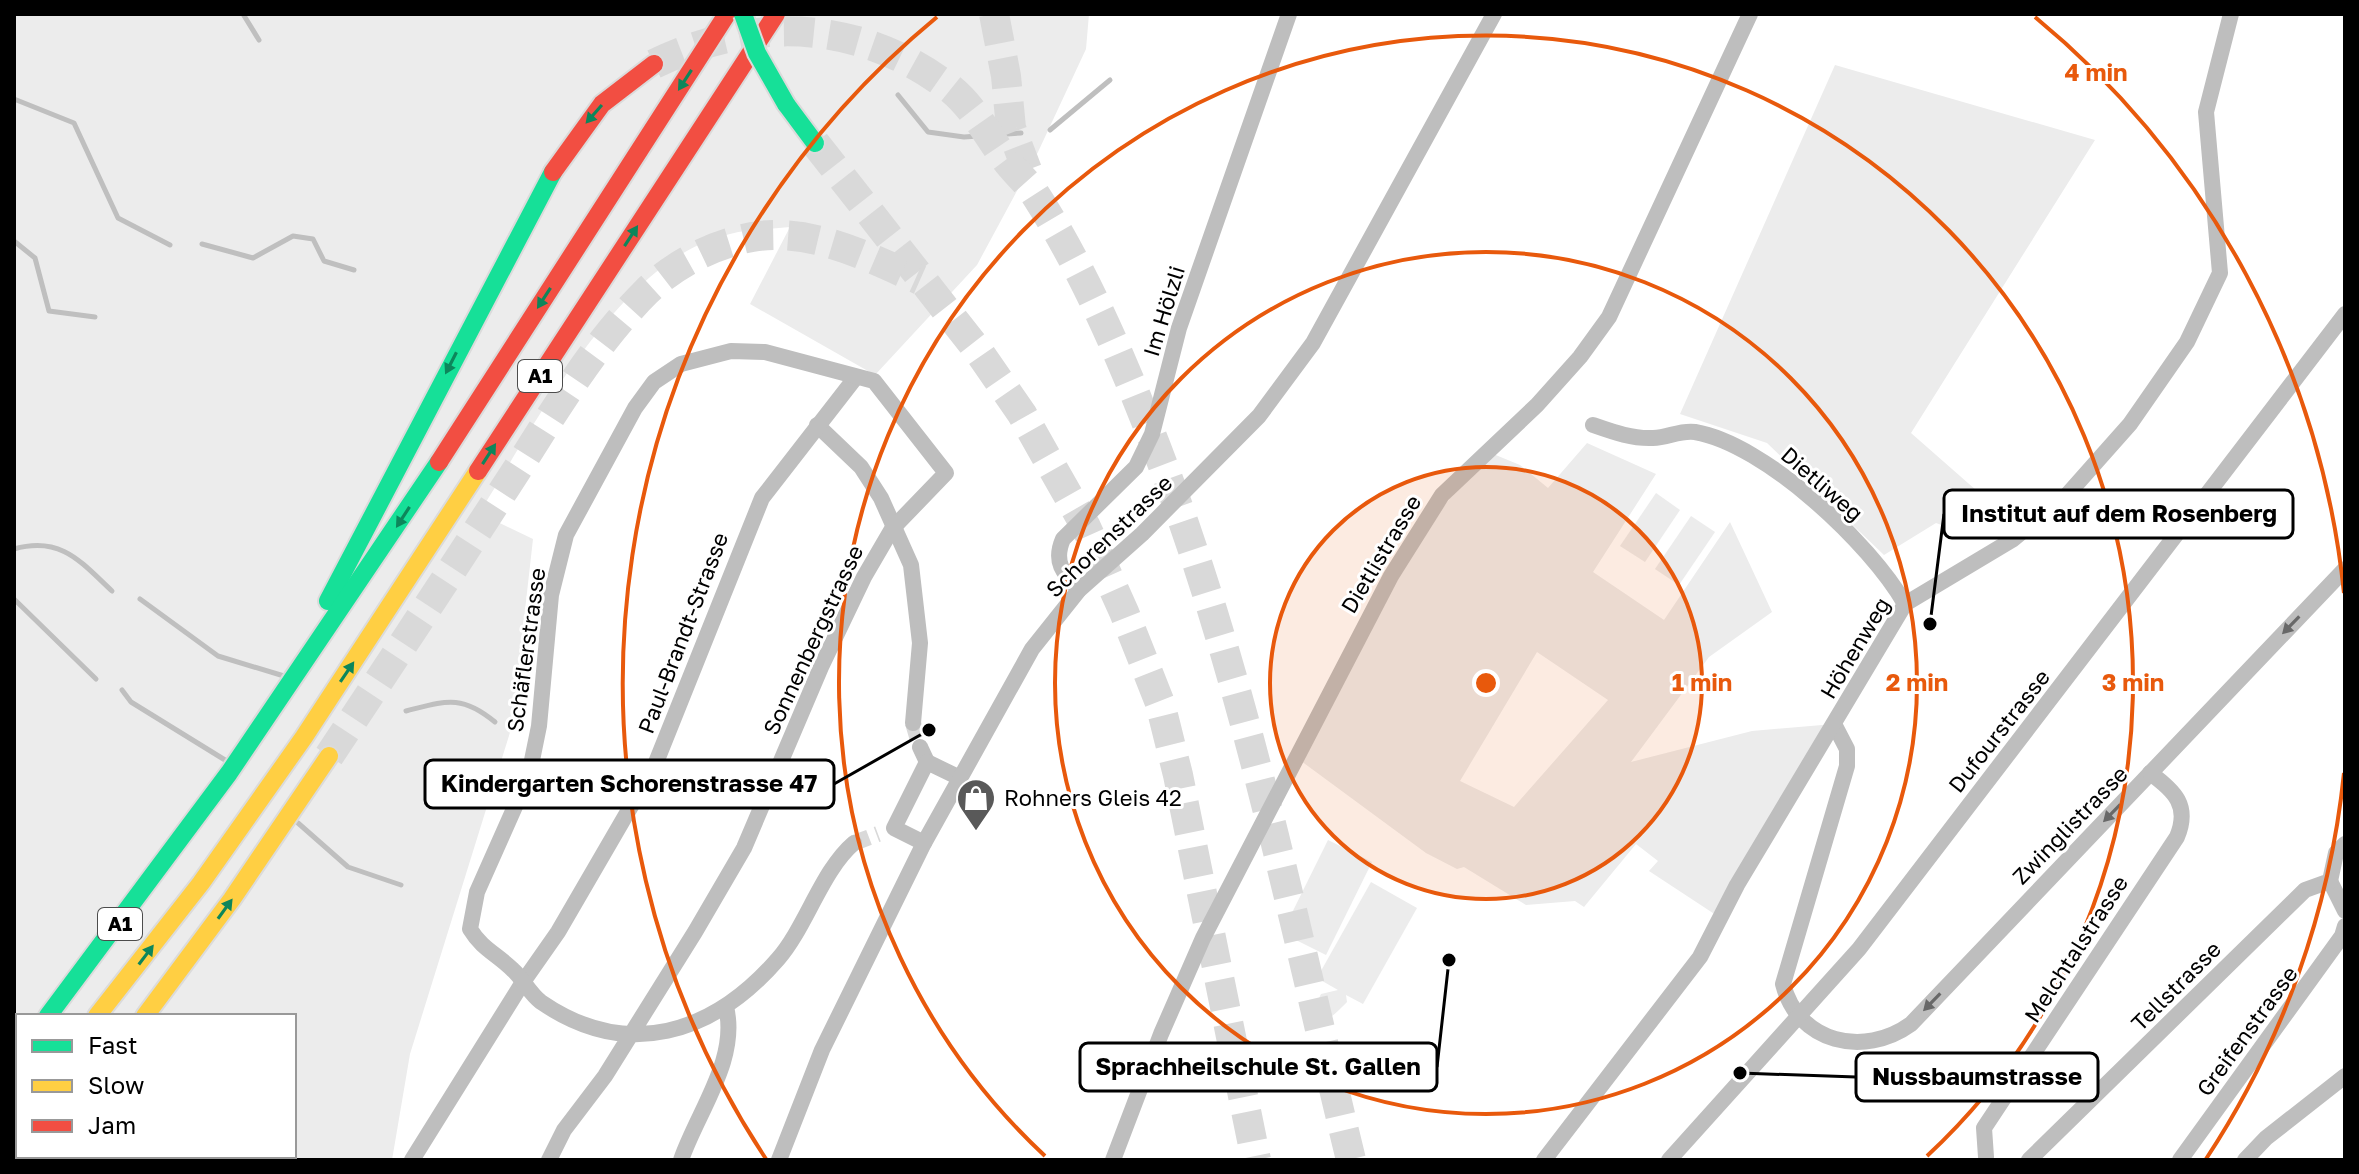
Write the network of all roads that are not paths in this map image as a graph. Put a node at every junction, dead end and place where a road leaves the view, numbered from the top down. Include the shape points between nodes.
1 (727, 14) edge
2 (743, 14) edge
3 (776, 14) edge
4 (1289, 14) edge
5 (1494, 14) edge
6 (1750, 14) edge
7 (2231, 14) edge
8 (654, 64) tunnel mouth
9 (815, 143) tunnel mouth
10 (2345, 314) edge
11 (856, 377) junction
12 (817, 425) junction
13 (1593, 425) dead end
14 (892, 529) junction
15 (2345, 569) edge
16 (1079, 590) junction
17 (1905, 604) junction
18 (315, 639) junction
19 (913, 723) tunnel mouth
20 (1834, 724) junction
21 (329, 756) tunnel mouth
22 (2150, 773) junction
23 (958, 777) junction
24 (854, 843) tunnel mouth
25 (924, 843) junction
26 (2345, 844) edge
27 (2330, 881) junction
28 (2345, 911) edge
29 (2345, 926) edge
30 (523, 982) junction
31 (726, 1007) junction
32 (50, 1014) edge
33 (99, 1014) edge
34 (146, 1014) edge
35 (1799, 1020) junction
36 (628, 1034) junction
37 (2345, 1076) edge
38 (1984, 1159) edge
39 (412, 1160) edge
40 (549, 1160) edge
41 (681, 1160) edge
42 (779, 1160) edge
43 (1113, 1160) edge
44 (1544, 1160) edge
45 (1669, 1160) edge
46 (2029, 1160) edge
47 (2180, 1160) edge
48 (2245, 1160) edge

1 -> 18 highway, A1
2 - 9 highway, bridge via 757,53
33 -> 3 highway, A1 via 201,883 304,737
4 - 16 street, Im Hölzli via 1179,328 1152,434 1136,467 1063,539 1057,553 1062,573
5 - 16 street, Schorenstrasse via 1313,343 1259,416
6 - 43 street, Dietlistrasse via 1609,317 1537,405 1442,495 1383,589 1203,938
7 - 17 street, Höhenweg via 2206,112 2220,273 2187,342 2130,424 2067,495 2012,540
8 -> 18 highway, A1 via 602,104 562,155
10 - 35 street, Dufourstrasse via 1878,925
11 - 12 street, Paul-Brandt-Strasse
11 - 14 street, Sonnenbergstrasse via 874,381 946,473
11 - 30 street, Schäflerstrasse via 765,352 731,351 681,364 654,382 635,408 566,535 551,595 529,775 477,892 470,929 481,947
12 - 14 street via 861,467 881,498
12 - 30 street, Paul-Brandt-Strasse via 762,498 655,765
13 - 17 street, Dietliweg via 1628,437 1696,432 1758,458 1813,499 1885,572
14 - 19 street via 911,565 917,602 920,643
14 - 36 street, Sonnenbergstrasse via 821,667 744,848
15 -> 22 street, Zwinglistrasse
16 - 23 street, Schorenstrasse via 1032,649
17 - 20 street, Höhenweg
18 - 32 highway, A1 via 189,830
20 - 35 street via 1847,749 1847,766 1783,984 1788,1006
20 - 44 street, Höhenweg via 1700,957
34 -> 21 highway
22 -> 35 street, Zwinglistrasse via 1894,1036 1875,1043 1853,1042
22 - 38 street, Melchtalstrasse via 2182,803 2184,821 1984,1128
23 - 25 street, Schorenstrasse
23 - 25 street via 924,754 886,831
24 - 31 street via 779,957
25 - 42 street, Schorenstrasse via 822,1050
26 - 27 street via 2336,853
27 - 28 street
27 - 46 street, Tellstrasse via 2305,890
29 - 47 street, Greifenstrasse
30 - 36 street via 540,1001 574,1018
30 - 39 street, Paul-Brandt-Strasse
31 - 36 street via 670,1032
31 - 41 street via 731,1030 722,1065
35 - 45 street, Dufourstrasse
36 - 40 street, Sonnenbergstrasse
37 - 48 street

